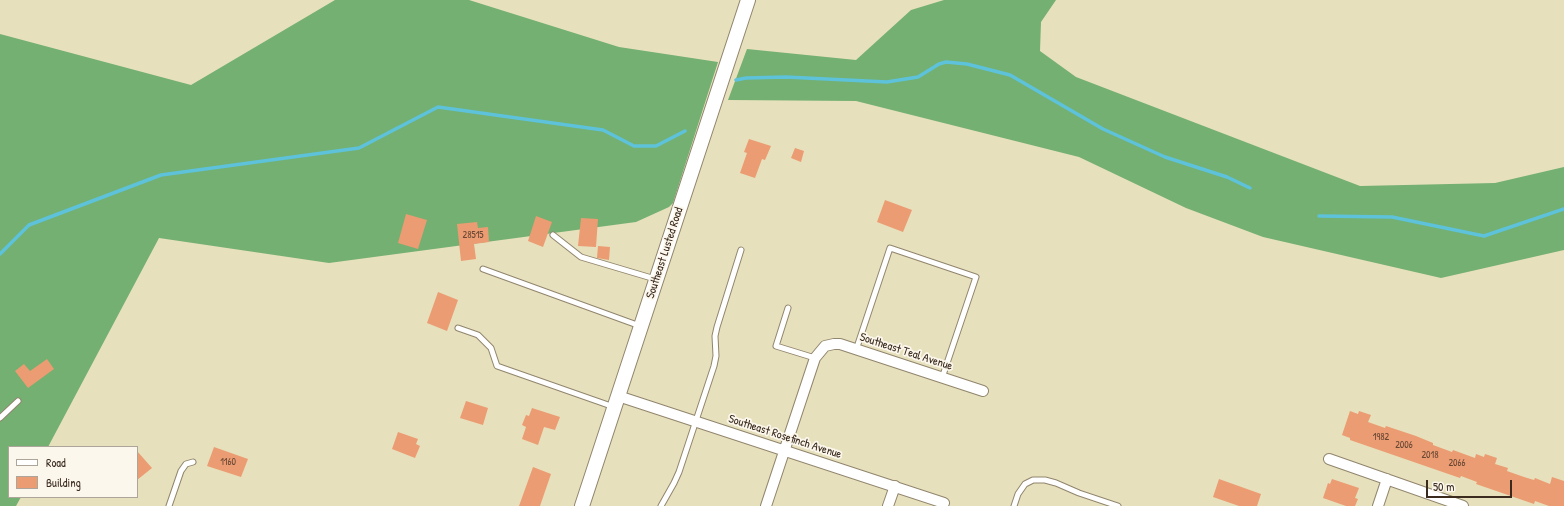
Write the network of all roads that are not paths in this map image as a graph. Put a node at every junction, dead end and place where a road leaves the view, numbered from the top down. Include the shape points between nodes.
1 (748, 0) edge
2 (553, 235) dead end
3 (742, 250) dead end
4 (483, 269) dead end
5 (656, 280) junction
6 (788, 308) dead end
7 (641, 326) junction
8 (458, 328) dead end
9 (856, 350) junction
10 (815, 358) junction
11 (942, 378) junction
12 (983, 391) dead end
13 (18, 401) dead end
14 (616, 401) junction
15 (0, 418) edge
16 (695, 421) junction
17 (784, 450) junction
18 (1329, 459) dead end
19 (193, 462) dead end
20 (1387, 479) junction
21 (895, 486) junction
22 (944, 503) dead end
23 (169, 506) edge
24 (582, 506) edge
25 (661, 506) edge
26 (766, 506) edge
27 (888, 506) edge
28 (1014, 506) edge
29 (1118, 506) edge
30 (1378, 506) edge
31 (1463, 506) edge

1 - 5 main road, Southeast Lusted Road
2 - 5 lane via 581,257
3 - 16 lane via 717,327 714,366
4 - 7 lane
5 - 7 main road, Southeast Lusted Road
6 - 10 lane via 776,346
7 - 14 main road, Southeast Lusted Road
8 - 14 lane via 478,336 491,348 497,366
9 - 10 street, Southeast Teal Avenue via 834,344 825,346
9 - 11 street, Southeast Teal Avenue
9 - 11 lane via 890,248 976,277
10 - 17 street
11 - 12 street, Southeast Teal Avenue
13 - 15 lane
14 - 16 street, Southeast Rosefinch Avenue
14 - 24 main road, Southeast Lusted Road
16 - 17 street, Southeast Rosefinch Avenue
16 - 25 lane via 674,483
17 - 21 street, Southeast Rosefinch Avenue
17 - 26 street
18 - 20 street
19 - 23 lane via 186,464 181,471
20 - 30 street
20 - 31 street
21 - 22 street, Southeast Rosefinch Avenue
21 - 27 street
28 - 29 lane via 1025,484 1033,480 1056,483

